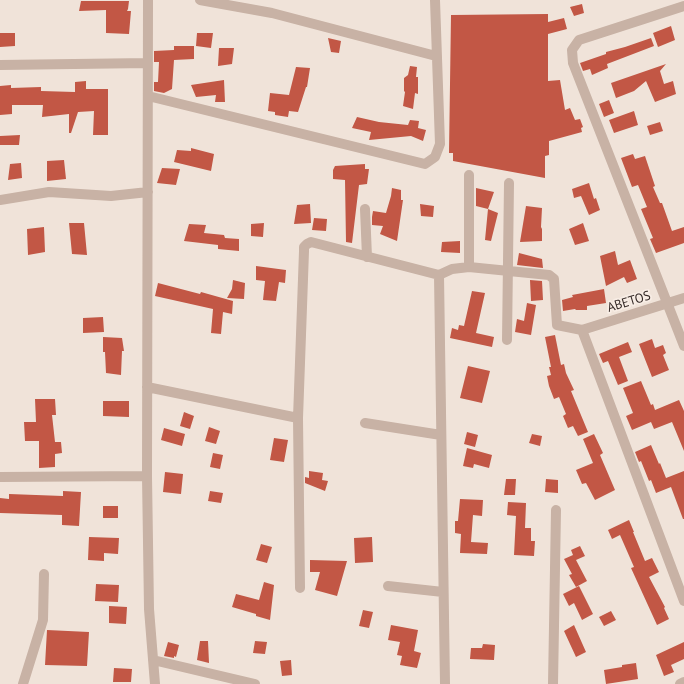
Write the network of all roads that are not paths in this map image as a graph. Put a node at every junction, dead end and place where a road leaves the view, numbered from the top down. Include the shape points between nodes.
1 (148, 0) edge
2 (200, 0) edge
3 (436, 0) edge
4 (684, 6) edge
5 (436, 56) junction
6 (148, 63) junction
7 (0, 65) edge
8 (148, 96) junction
9 (469, 175) dead end
10 (509, 183) dead end
11 (148, 192) junction
12 (0, 200) edge
13 (365, 209) dead end
14 (367, 257) junction
15 (469, 267) junction
16 (508, 271) junction
17 (439, 275) junction
18 (684, 298) edge
19 (667, 303) junction
20 (582, 330) junction
21 (507, 340) dead end
22 (684, 346) edge
23 (147, 387) junction
24 (298, 418) junction
25 (365, 423) dead end
26 (441, 435) junction
27 (0, 476) edge
28 (147, 476) junction
29 (556, 510) dead end
30 (44, 574) dead end
31 (388, 586) dead end
32 (300, 588) dead end
33 (443, 592) junction
34 (684, 601) edge
35 (153, 660) junction
36 (684, 682) edge
37 (23, 684) edge
38 (155, 684) edge
39 (255, 684) edge
40 (444, 684) edge
41 (553, 684) edge
42 (680, 684) edge

1 - 6 street
2 - 5 street via 272,13
3 - 5 street
4 - 19 street via 579,40 572,50 573,63
5 - 8 street via 440,144 435,157 425,164
6 - 7 street
6 - 8 street
8 - 11 street
9 - 15 street
10 - 16 street
11 - 12 street via 111,196 49,192
11 - 23 street
13 - 14 street
14 - 17 street
14 - 24 street via 311,242 304,247
15 - 16 street
15 - 17 street via 452,269
16 - 20 street via 552,276 557,325
16 - 21 street
17 - 26 street
18 - 19 street, ABETOS
19 - 20 street, ABETOS
19 - 22 street
20 - 34 street
23 - 24 street
23 - 28 street
24 - 32 street
25 - 26 street
26 - 33 street
27 - 28 street
28 - 35 street via 149,608
29 - 41 street
30 - 37 street via 43,620
31 - 33 street
33 - 40 street
35 - 38 street
35 - 39 street
36 - 42 street

